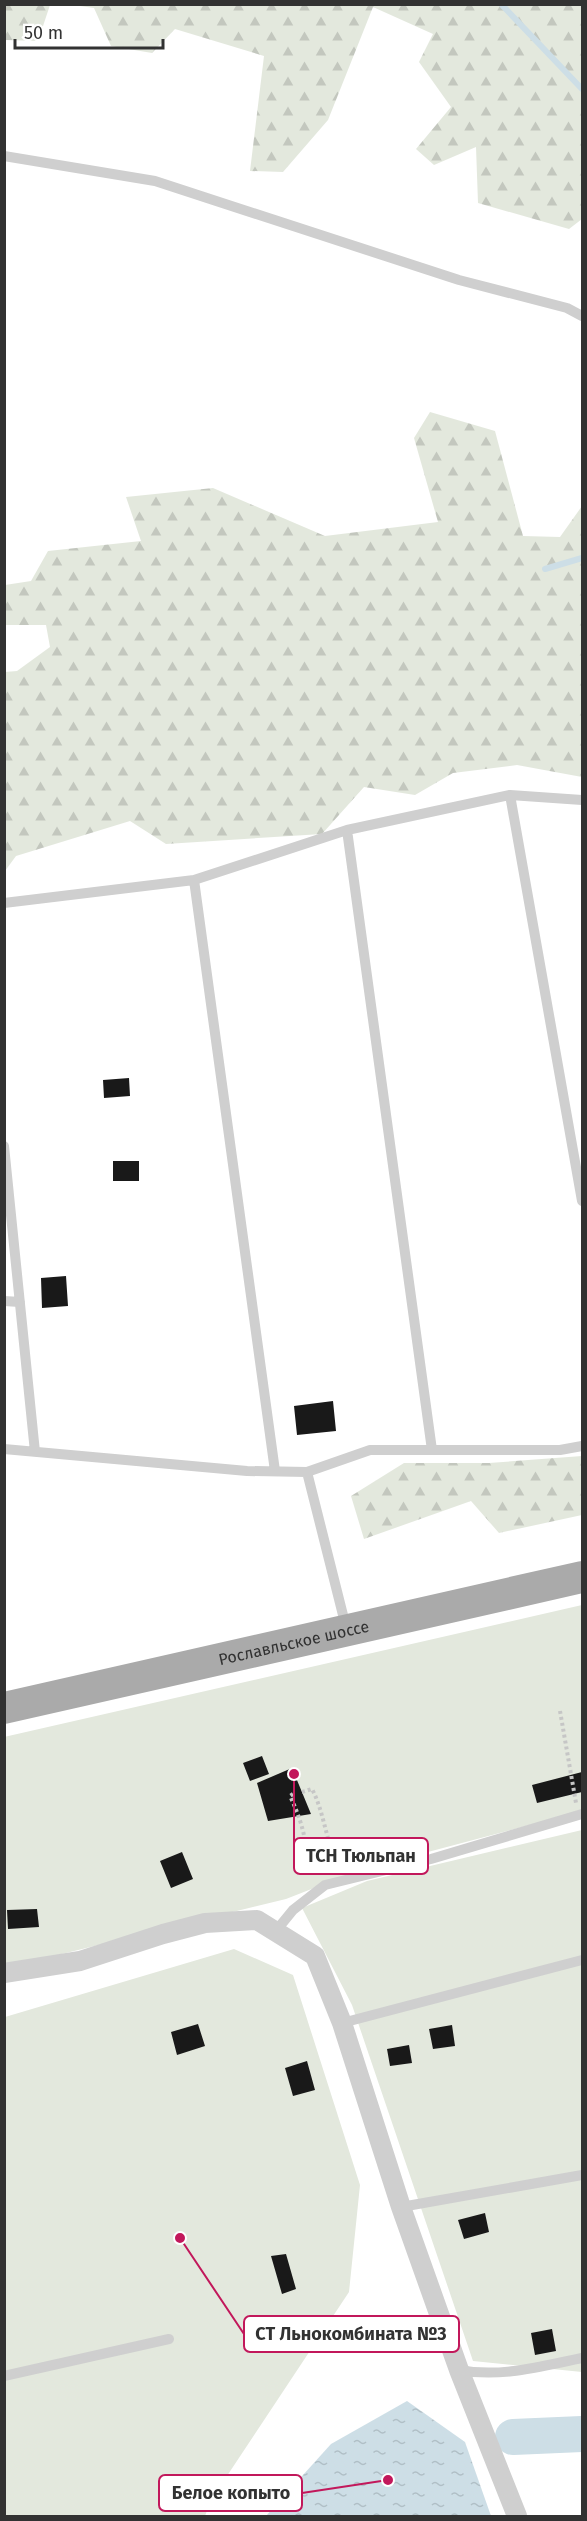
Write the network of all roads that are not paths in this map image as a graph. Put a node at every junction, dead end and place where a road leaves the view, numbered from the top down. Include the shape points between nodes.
1 (4, 156) edge
2 (582, 316) edge
3 (510, 795) junction
4 (582, 800) edge
5 (347, 830) junction
6 (194, 880) junction
7 (4, 903) edge
8 (4, 1146) edge
9 (582, 1201) edge
10 (4, 1300) edge
11 (20, 1302) junction
12 (582, 1446) edge
13 (4, 1449) edge
14 (432, 1450) junction
15 (35, 1452) junction
16 (275, 1472) junction
17 (307, 1472) junction
18 (582, 1577) edge
19 (347, 1630) junction
20 (4, 1708) edge
21 (580, 1815) edge
22 (275, 1932) junction
23 (582, 1960) edge
24 (4, 1973) edge
25 (342, 2023) junction
26 (582, 2175) edge
27 (401, 2207) junction
28 (169, 2338) dead end
29 (582, 2358) edge
30 (459, 2370) junction
31 (4, 2376) edge
32 (517, 2517) edge

1 - 2 lane via 155,181 459,280 567,308
3 - 4 lane
3 - 5 lane
3 - 9 lane
5 - 6 lane
5 - 14 lane
6 - 7 lane
6 - 16 lane
8 - 11 lane
10 - 11 lane
11 - 15 lane
12 - 14 lane via 560,1450
13 - 15 lane
14 - 17 lane via 370,1450
15 - 16 lane
16 - 17 lane
17 - 19 lane
18 - 19 main road, Рославльское шоссе
19 - 20 main road, Рославльское шоссе
21 - 22 lane via 325,1885 293,1910
22 - 24 street via 257,1920 205,1923 80,1961
22 - 25 street via 315,1956
23 - 25 lane
25 - 27 street
26 - 27 lane
27 - 30 street
28 - 31 lane
29 - 30 lane via 522,2370 481,2374
30 - 32 street

